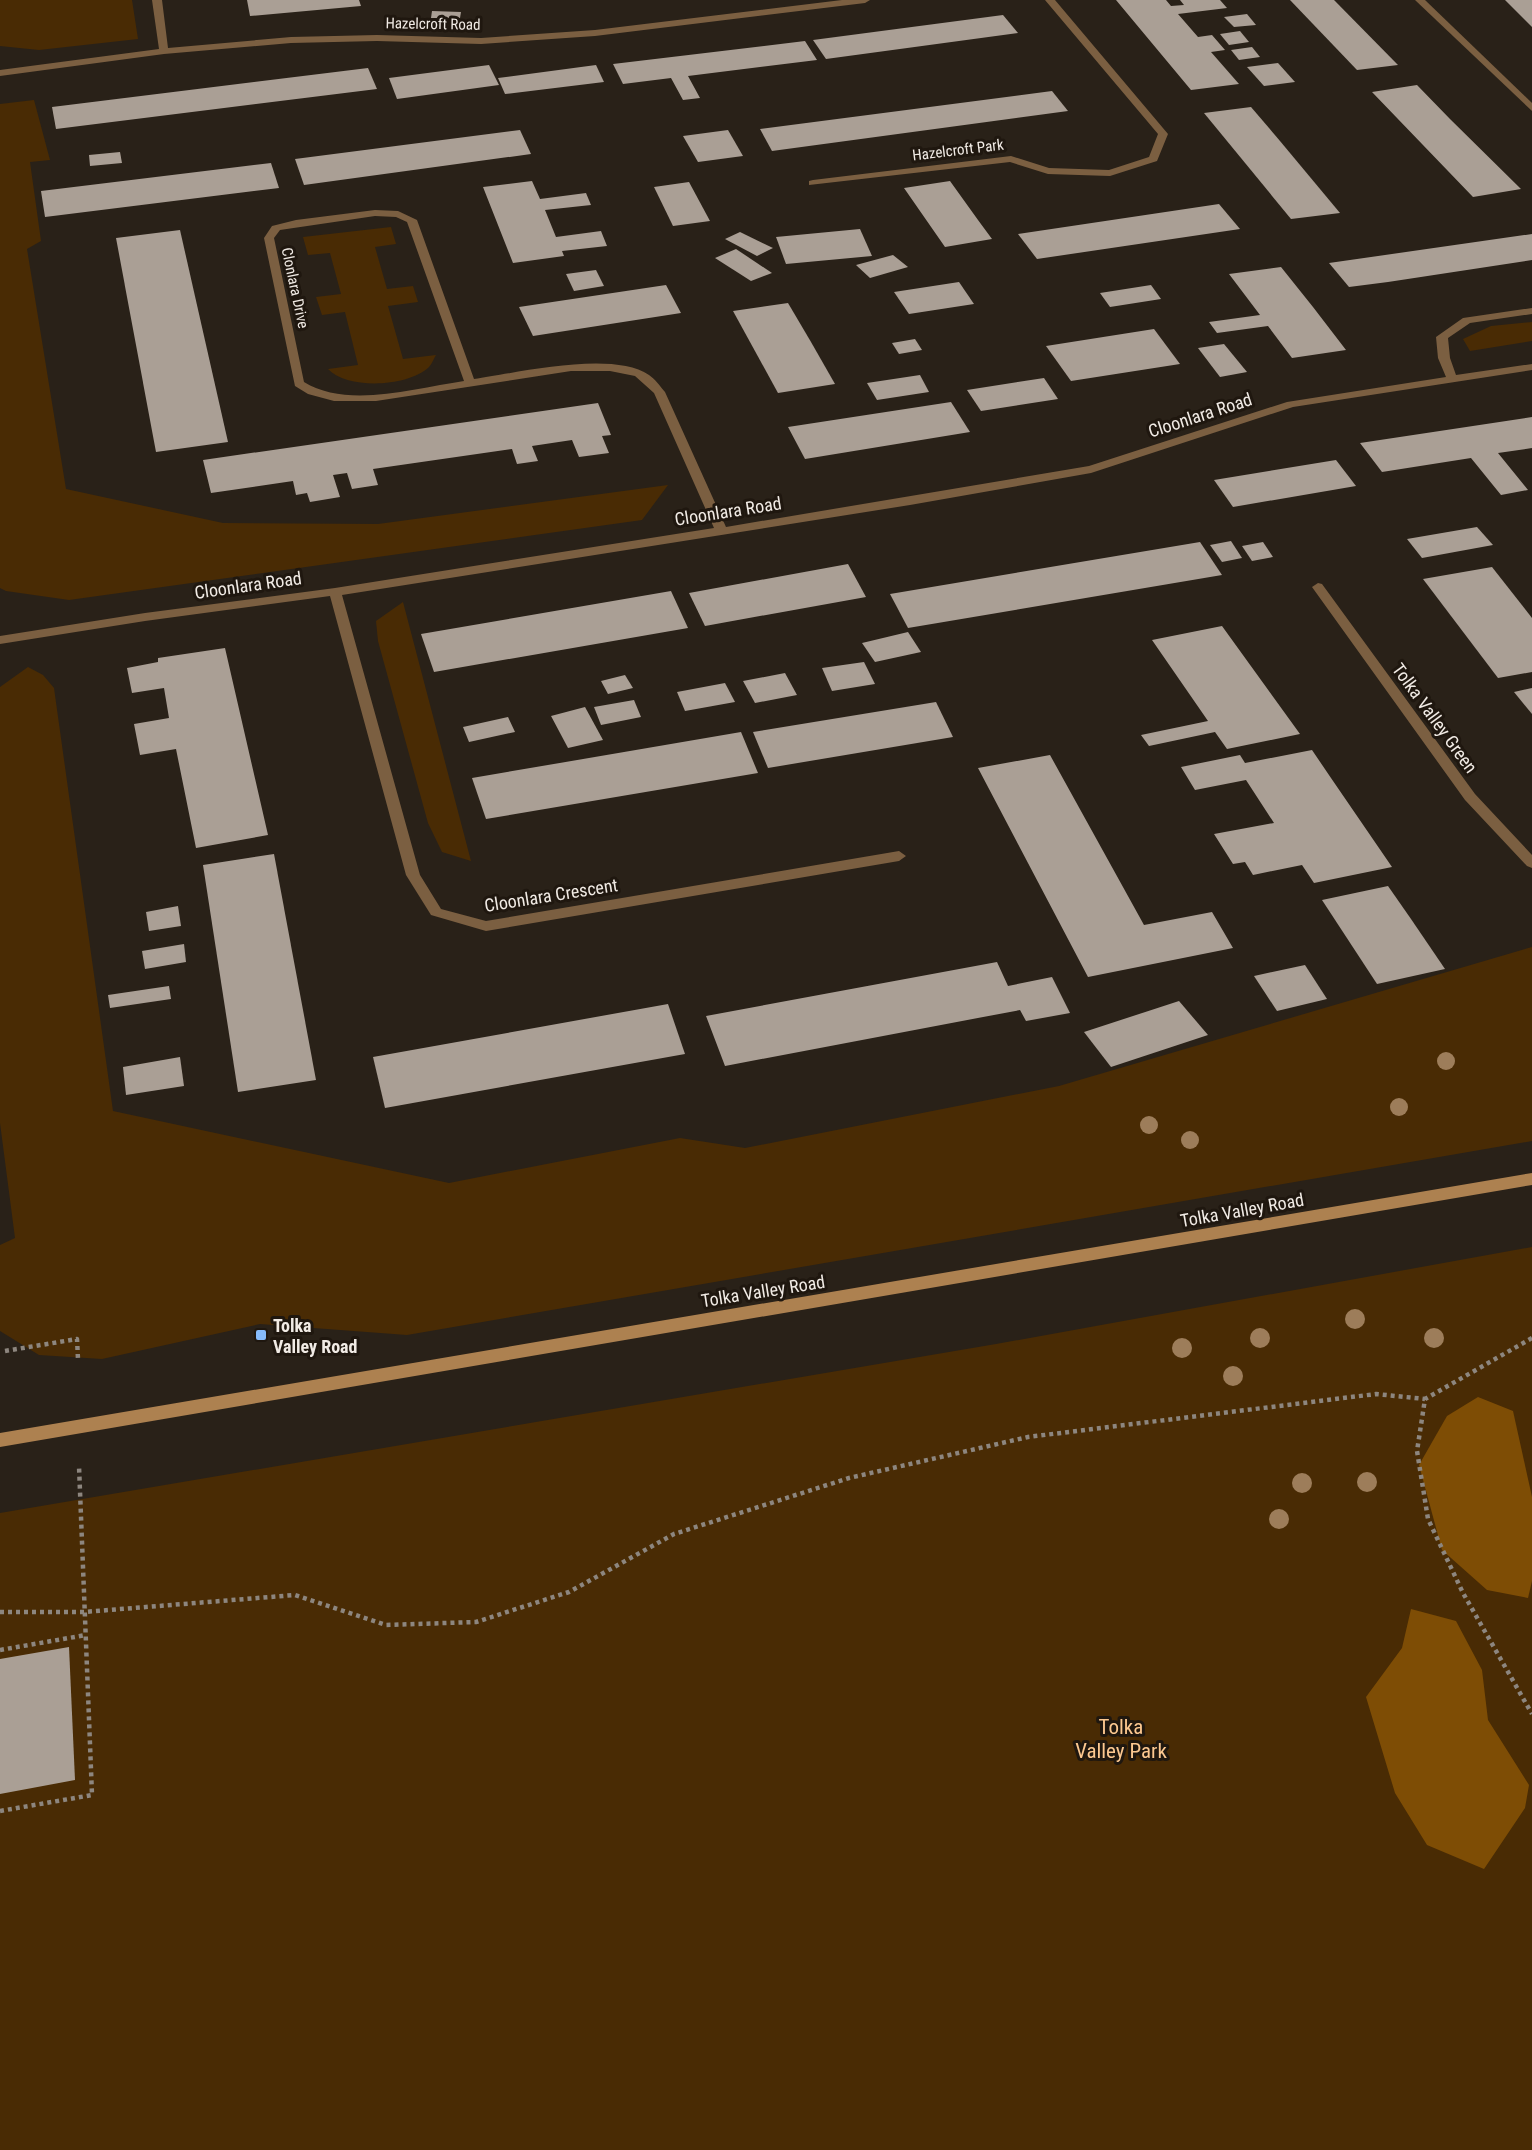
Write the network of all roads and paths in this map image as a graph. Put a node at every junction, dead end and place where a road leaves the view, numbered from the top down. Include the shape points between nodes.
1 (157, 0) edge
2 (866, 0) edge
3 (1050, 0) edge
4 (1420, 0) edge
5 (819, 3) edge
6 (164, 51) junction
7 (0, 72) edge
8 (1532, 108) edge
9 (813, 183) dead end
10 (1532, 311) edge
11 (1532, 367) edge
12 (1452, 379) junction
13 (470, 383) junction
14 (721, 530) junction
15 (1318, 586) dead end
16 (335, 592) junction
17 (0, 640) edge
18 (899, 856) dead end
19 (1532, 863) edge
20 (1532, 1179) edge
21 (1532, 1338) edge
22 (5, 1351) dead end
23 (78, 1359) dead end
24 (1425, 1399) junction
25 (0, 1440) edge
26 (79, 1461) dead end
27 (0, 1612) edge
28 (84, 1612) junction
29 (86, 1635) junction
30 (0, 1650) edge
31 (1532, 1714) edge
32 (0, 1811) edge

1 - 6 street
2 - 5 street, Hazelcroft Road
3 - 9 street, Hazelcroft Park via 1163,134 1153,159 1110,173 1048,171 1011,159
4 - 8 street
5 - 6 street, Hazelcroft Road via 594,33 492,40 291,40
6 - 7 street, Hazelcroft Road
10 - 12 street via 1467,320 1442,337
11 - 12 street, Cloonlara Road
12 - 14 street, Cloonlara Road via 1291,404 1091,469
13 - 13 street, Clonlara Drive via 376,398 334,398 299,384 269,238 276,228 375,213 398,214 412,220
13 - 14 street, Clonlara Drive via 594,367 644,377 659,392
14 - 16 street, Cloonlara Road
15 - 19 street, Tolka Valley Green via 1470,797
16 - 17 street, Cloonlara Road
16 - 18 street, Cloonlara Crescent via 413,875 436,912 486,926
20 - 25 main road, Tolka Valley Road
21 - 24 path
22 - 23 path via 77,1339
24 - 28 path via 1376,1394 1028,1437 849,1478 674,1534 569,1592 476,1622 386,1625 295,1595
24 - 31 path via 1417,1451 1428,1519 1463,1593
26 - 28 path
27 - 28 path
28 - 29 path
29 - 30 path
29 - 32 path via 92,1794

